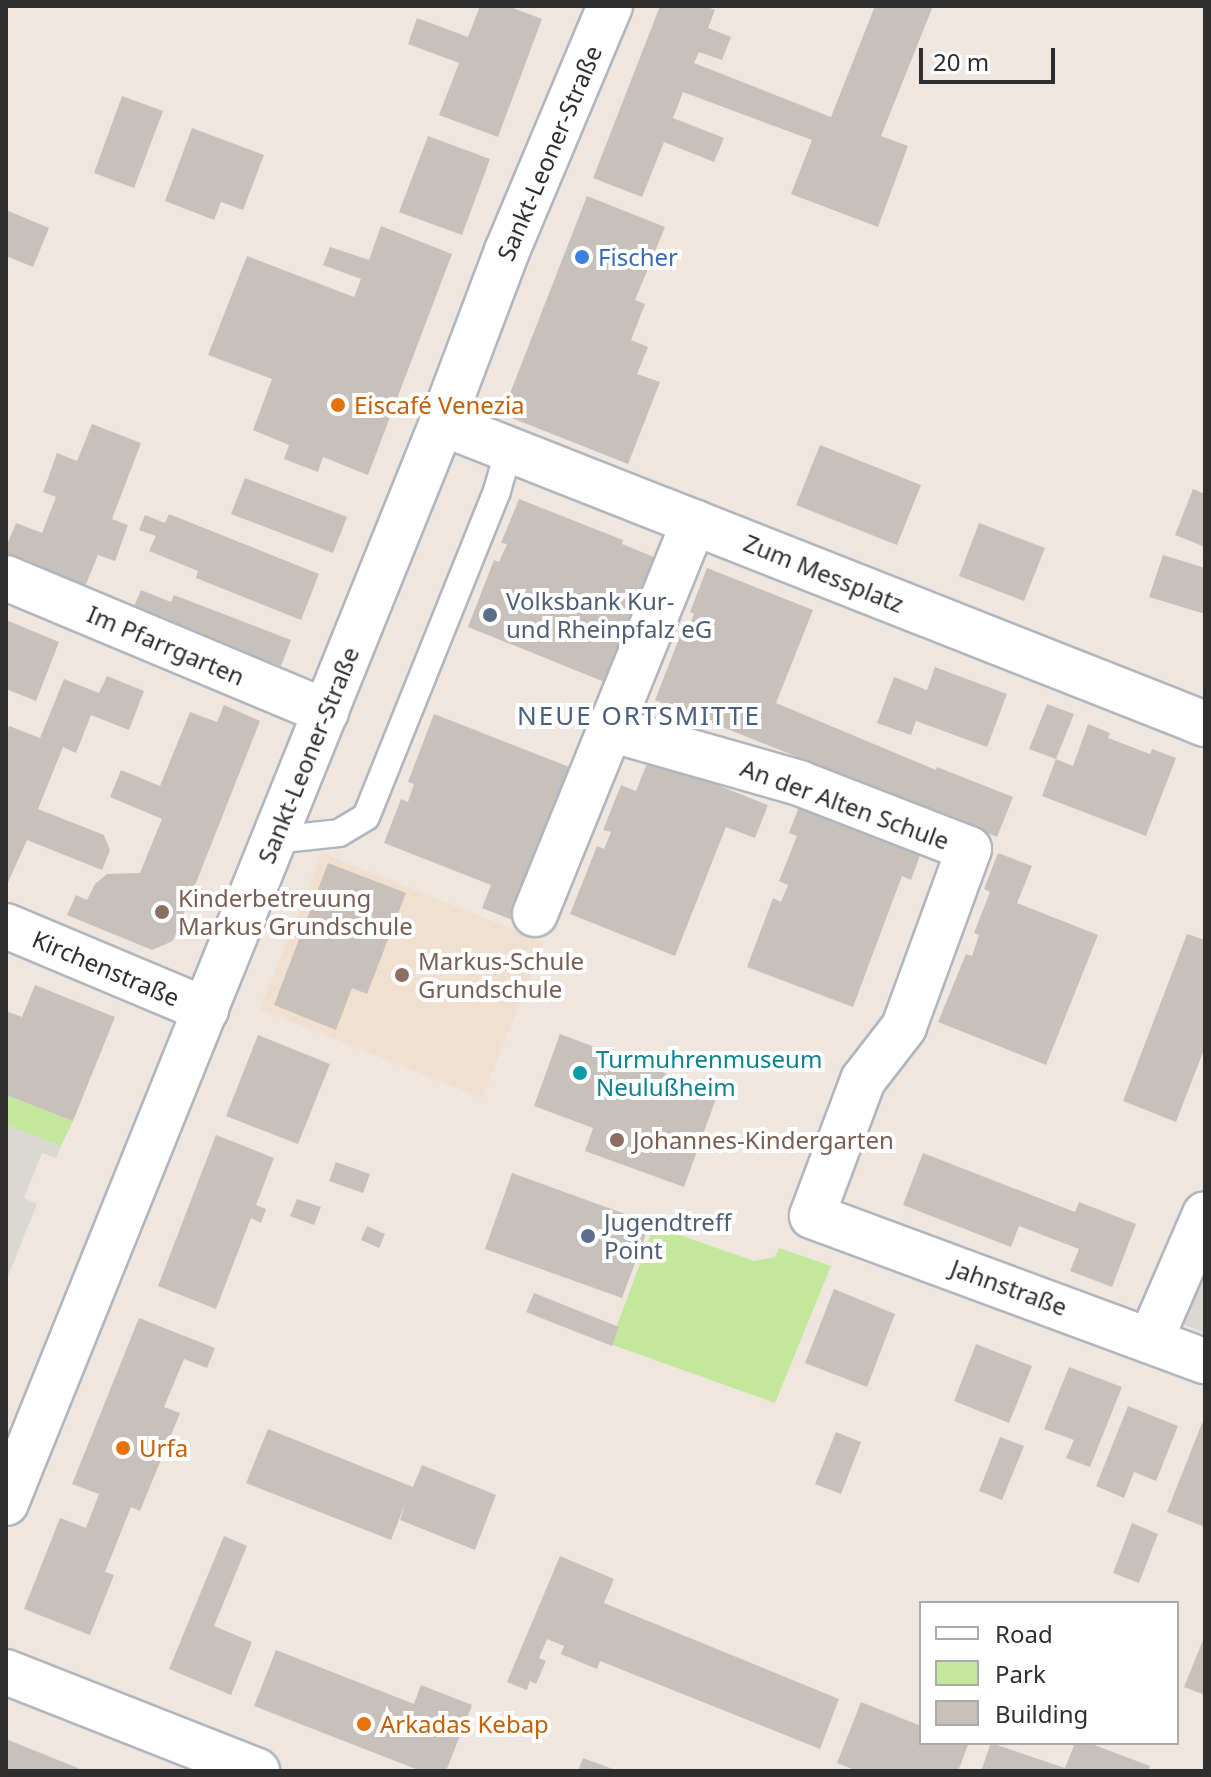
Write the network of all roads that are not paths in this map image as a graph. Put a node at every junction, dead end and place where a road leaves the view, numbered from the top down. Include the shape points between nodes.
1 (610, 6) edge
2 (442, 423) junction
3 (509, 449) junction
4 (694, 522) junction
5 (6, 578) edge
6 (326, 712) junction
7 (1205, 724) edge
8 (610, 729) junction
9 (274, 840) junction
10 (535, 914) dead end
11 (6, 926) edge
12 (206, 1010) junction
13 (1205, 1214) edge
14 (812, 1216) joint
15 (1151, 1339) junction
16 (1205, 1361) edge
17 (6, 1503) edge
18 (6, 1672) edge
19 (257, 1771) edge

1 - 2 street, Sankt-Leoner-Straße
2 - 3 street, Zum Messplatz
2 - 6 street, Sankt-Leoner-Straße
3 - 4 street, Zum Messplatz
3 - 9 lane via 497,491 366,817 339,833
4 - 7 street, Zum Messplatz
4 - 8 street
5 - 6 street, Im Pfarrgarten
6 - 9 street, Sankt-Leoner-Straße
8 - 10 street
8 - 14 street, An der Alten Schule via 799,783 969,849 904,1027 863,1080
9 - 12 street, Sankt-Leoner-Straße
11 - 12 street, Kirchenstraße
12 - 17 street, Sankt-Leoner-Straße
13 - 15 street
14 - 15 street, Jahnstraße
15 - 16 street, Jahnstraße
18 - 19 street

